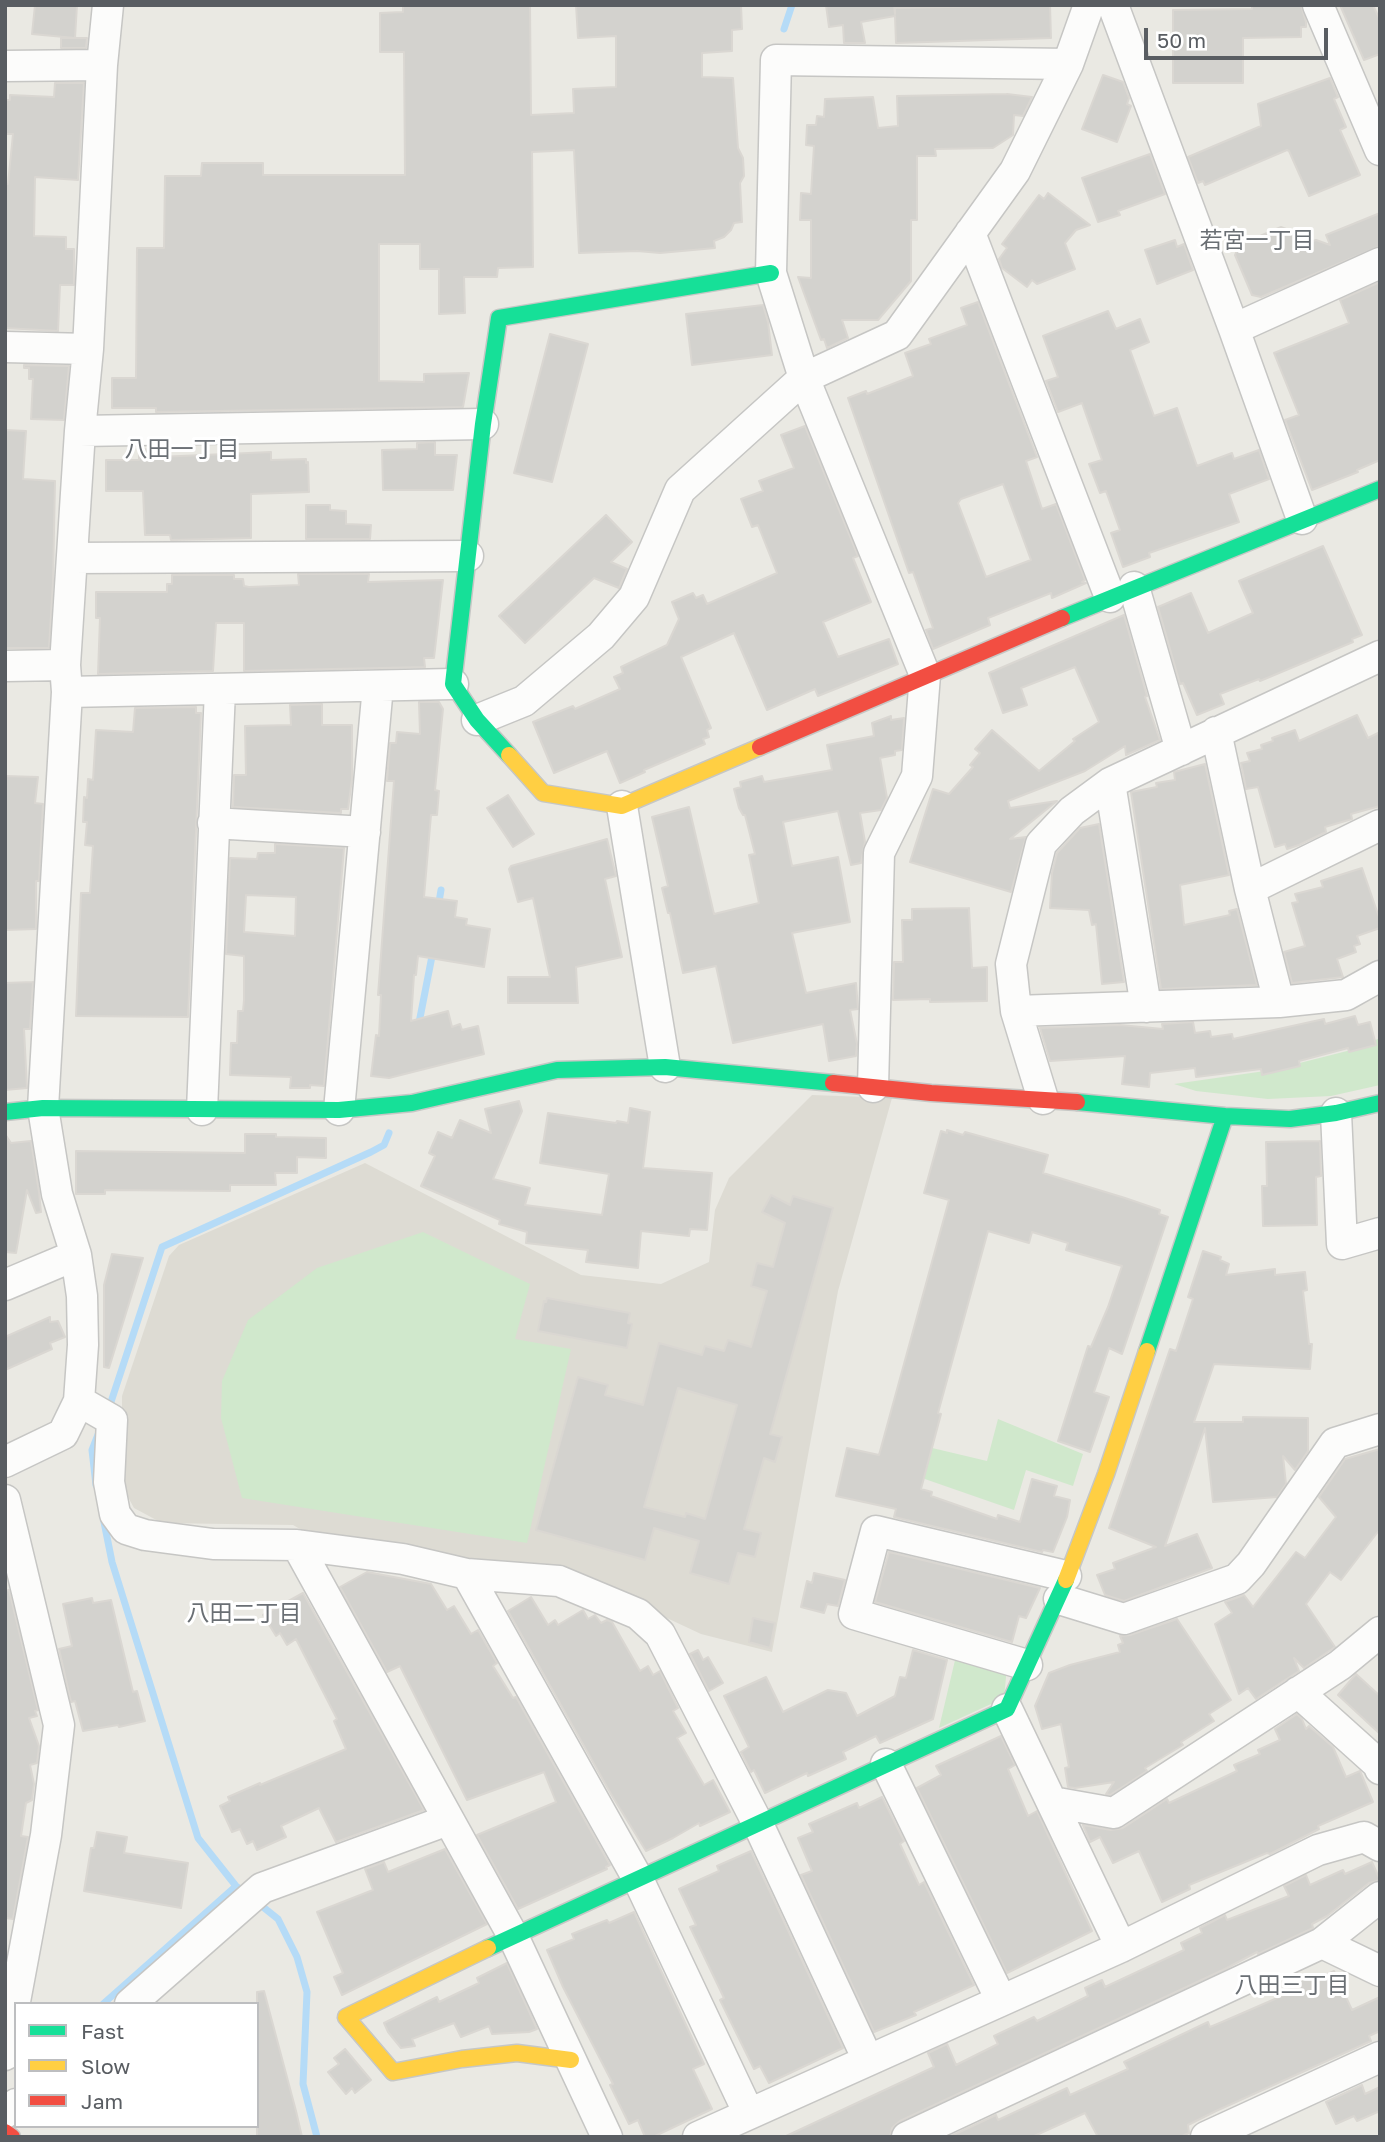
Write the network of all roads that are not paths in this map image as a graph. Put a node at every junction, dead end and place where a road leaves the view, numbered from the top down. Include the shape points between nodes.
1 (108, 5) edge
2 (1090, 5) edge
3 (1112, 5) edge
4 (1318, 5) edge
5 (1069, 64) junction
6 (102, 65) junction
7 (5, 66) edge
8 (1380, 150) edge
9 (970, 233) junction
10 (1380, 263) edge
11 (771, 273) junction
12 (1234, 328) junction
13 (5, 347) edge
14 (88, 349) junction
15 (804, 378) junction
16 (483, 424) junction
17 (80, 431) junction
18 (1380, 489) edge
19 (1302, 519) junction
20 (468, 556) junction
21 (72, 558) junction
22 (1122, 592) junction
23 (1380, 656) edge
24 (5, 666) edge
25 (925, 675) junction
26 (66, 679) junction
27 (453, 684) junction
28 (378, 686) junction
29 (219, 690) junction
30 (477, 720) junction
31 (1216, 732) junction
32 (1181, 750) junction
33 (1110, 783) junction
34 (622, 806) junction
35 (213, 823) junction
36 (1380, 825) edge
37 (365, 832) junction
38 (1250, 889) junction
39 (1380, 976) edge
40 (1279, 1002) junction
41 (1146, 1007) junction
42 (1016, 1011) junction
43 (665, 1067) junction
44 (873, 1087) junction
45 (1043, 1099) junction
46 (1380, 1103) edge
47 (43, 1108) junction
48 (202, 1110) junction
49 (339, 1110) junction
50 (5, 1112) edge
51 (1336, 1113) junction
52 (1225, 1116) junction
53 (1380, 1233) edge
54 (76, 1255) junction
55 (5, 1285) edge
56 (95, 1410) junction
57 (1380, 1429) edge
58 (5, 1462) edge
59 (5, 1500) edge
60 (297, 1545) junction
61 (467, 1574) junction
62 (1062, 1587) junction
63 (1380, 1632) edge
64 (1027, 1665) junction
65 (1298, 1692) junction
66 (1007, 1709) junction
67 (886, 1764) junction
68 (1380, 1769) edge
69 (1052, 1802) junction
70 (448, 1819) junction
71 (758, 1824) junction
72 (1378, 1837) edge
73 (638, 1879) junction
74 (1380, 1897) edge
75 (513, 1936) junction
76 (1322, 1943) junction
77 (1121, 1947) junction
78 (1380, 1971) edge
79 (1001, 2000) junction
80 (15, 2002) edge
81 (132, 2002) edge
82 (14, 2007) edge
83 (5, 2055) edge
84 (1380, 2057) edge
85 (571, 2060) junction
86 (868, 2060) junction
87 (749, 2114) junction
88 (5, 2133) edge
89 (12, 2137) edge
90 (607, 2137) edge
91 (698, 2137) edge
92 (906, 2137) edge
93 (1206, 2137) edge

1 - 6 street
2 - 5 street
3 - 12 street
4 - 8 street
5 - 9 street via 1015,171
5 - 11 street via 776,60
6 - 7 street
6 - 14 street
9 - 15 street via 897,335
9 - 22 street
10 - 12 street
11 - 15 street
11 - 16 street via 499,318
12 - 19 street
13 - 14 street
14 - 17 street
15 - 25 street
15 - 30 street via 680,490 634,597 601,636 524,701
16 - 17 street
16 - 20 street
17 - 21 street
18 - 19 street
19 - 22 street
20 - 21 street
20 - 27 street
21 - 26 street
22 - 25 street
22 - 32 street
23 - 31 street
24 - 26 street
25 - 34 street
25 - 44 street via 917,776 879,853
26 - 29 street
26 - 47 street
27 - 28 street
27 - 30 street
28 - 29 street
28 - 37 street
29 - 35 street
30 - 34 street via 543,793
31 - 32 street
31 - 38 street
32 - 33 street
33 - 41 street
33 - 42 street via 1072,811 1041,844 1011,964
34 - 43 street
35 - 37 street
35 - 48 street
36 - 38 street
37 - 49 street
38 - 40 street
39 - 40 street via 1346,995
40 - 41 street
41 - 42 street
42 - 45 street
43 - 44 street
43 - 49 street via 557,1070 412,1103
44 - 45 street
45 - 52 street
46 - 51 street
47 - 48 street
47 - 50 street
47 - 54 street via 57,1194
48 - 49 street
51 - 52 street via 1290,1119
51 - 53 street via 1342,1244
52 - 62 street via 1106,1474
54 - 55 street
54 - 56 street via 83,1345
56 - 58 street via 63,1434
56 - 60 street via 112,1420 109,1482 115,1514 126,1529 214,1544
57 - 62 street via 1335,1443 1237,1579 1124,1619
59 - 80 street via 59,1725 46,1835
60 - 61 street via 403,1559
60 - 70 street
61 - 71 street via 559,1581 638,1614 660,1634
61 - 73 street
62 - 64 street
62 - 64 street via 876,1531 854,1614
63 - 65 street
64 - 66 street
65 - 68 street
65 - 69 street via 1114,1813
66 - 67 street
66 - 69 street
67 - 71 street
67 - 79 street
69 - 77 street
70 - 75 street
70 - 81 street via 262,1888
71 - 73 street
71 - 86 street
72 - 77 street via 1318,1850
73 - 75 street
73 - 87 street
74 - 76 street
75 - 85 street
75 - 85 street via 346,2017 393,2072 517,2053
76 - 78 street
76 - 92 street
77 - 79 street
79 - 86 street
82 - 83 street
84 - 93 street
85 - 90 street
86 - 87 street
87 - 91 street
88 - 89 street

